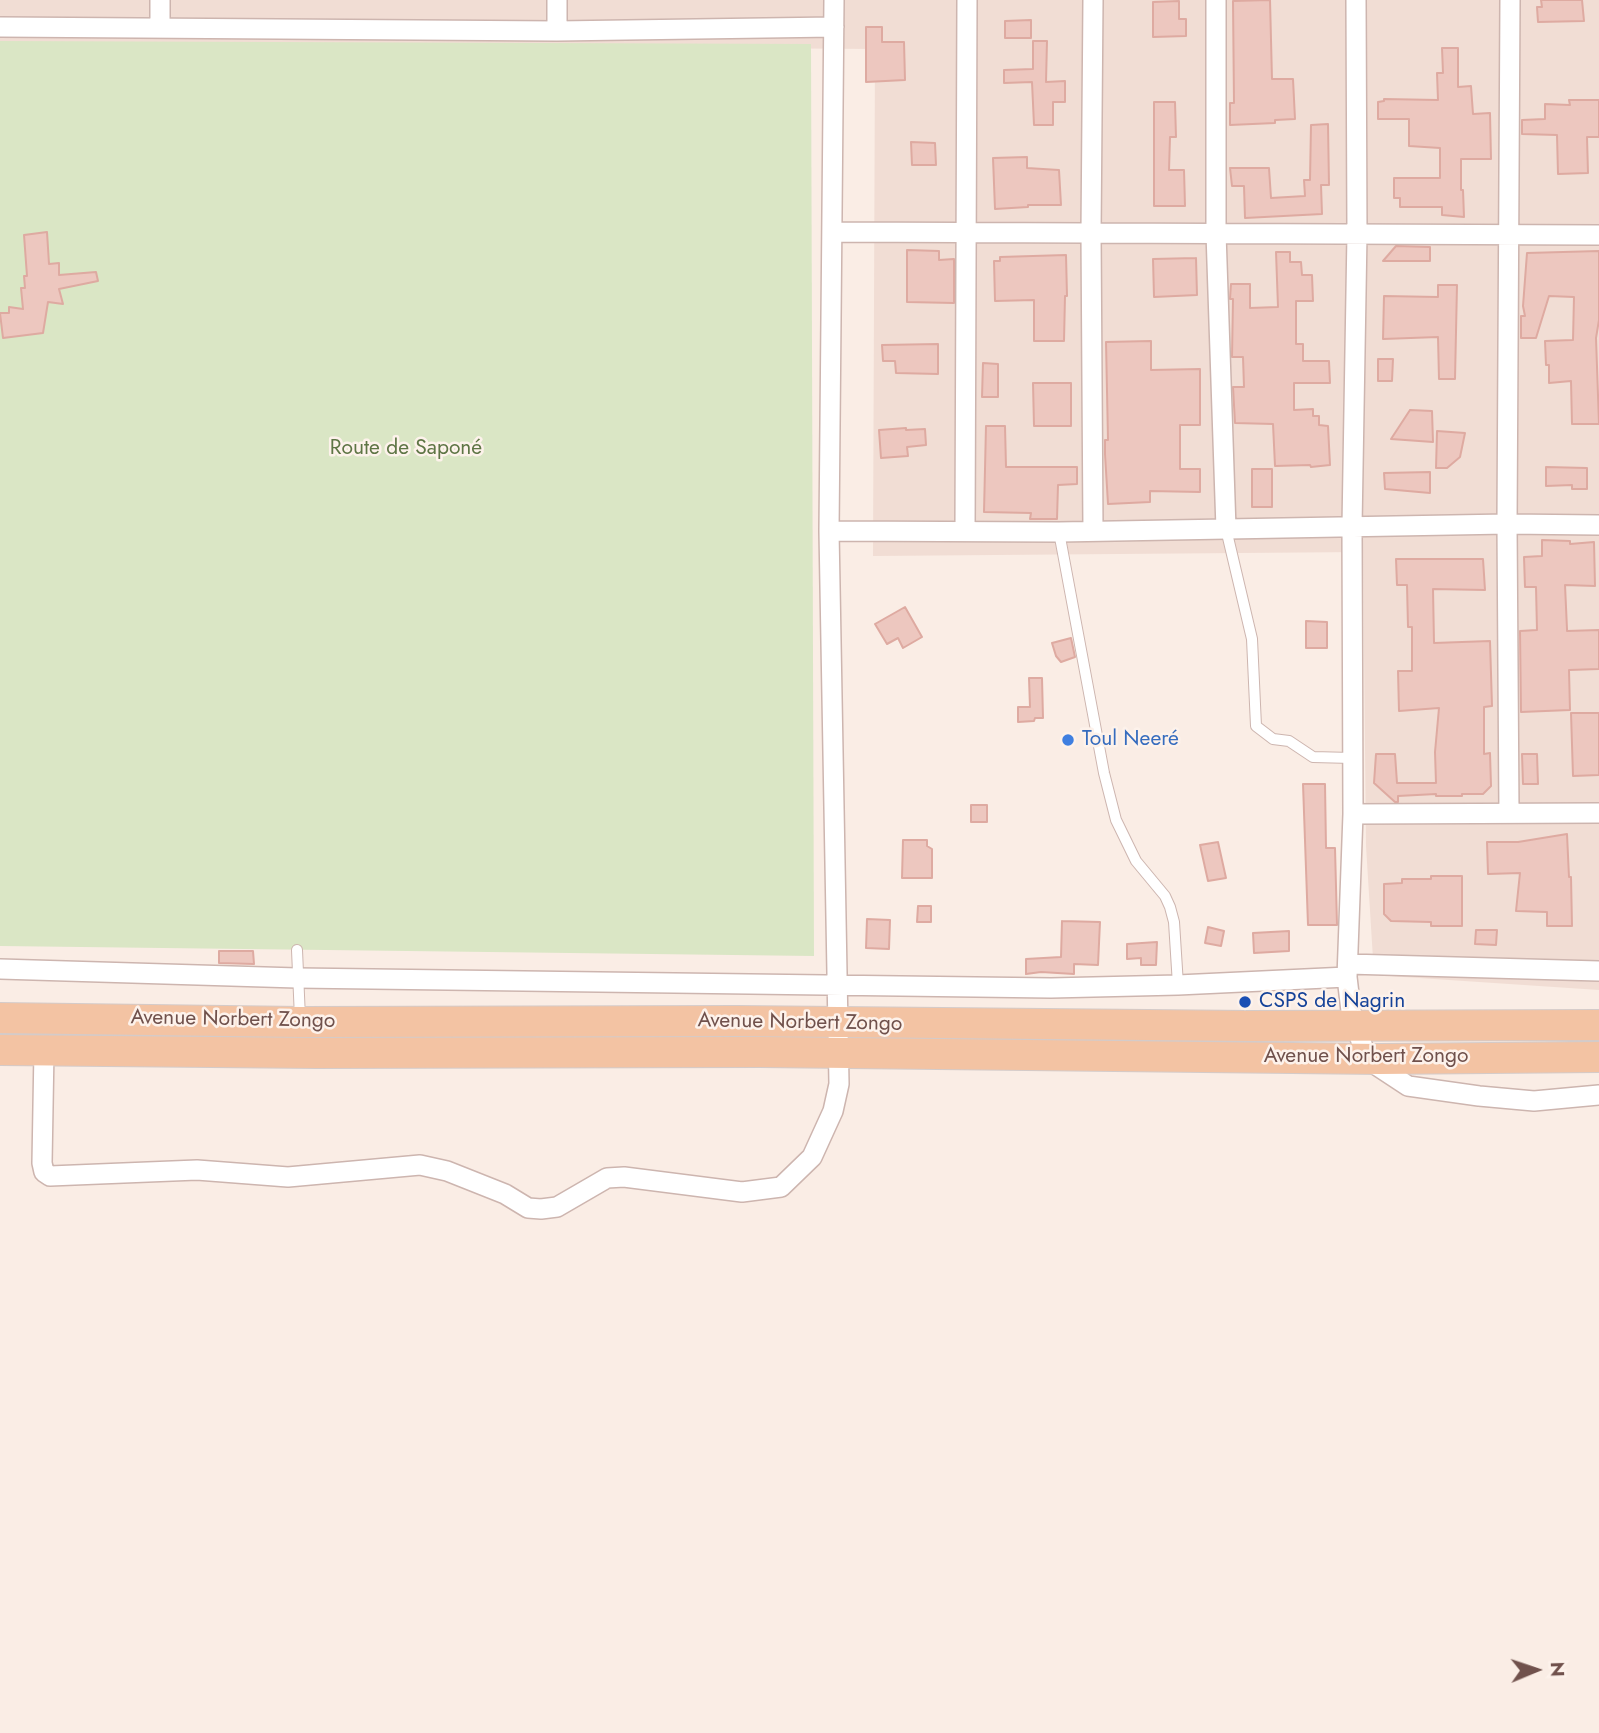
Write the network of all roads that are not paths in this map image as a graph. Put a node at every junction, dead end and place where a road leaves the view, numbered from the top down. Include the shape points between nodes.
1 (160, 0) edge
2 (557, 0) edge
3 (834, 0) edge
4 (967, 0) edge
5 (1093, 0) edge
6 (1216, 0) edge
7 (1356, 0) edge
8 (1510, 0) edge
9 (0, 27) edge
10 (160, 27) junction
11 (834, 27) junction
12 (558, 32) junction
13 (832, 232) junction
14 (965, 232) junction
15 (1091, 233) junction
16 (1216, 233) junction
17 (1357, 234) junction
18 (1510, 234) junction
19 (1599, 235) edge
20 (1507, 524) junction
21 (1599, 525) edge
22 (1352, 526) junction
23 (1226, 529) junction
24 (829, 531) junction
25 (965, 531) junction
26 (1093, 531) junction
27 (1059, 532) junction
28 (1352, 758) junction
29 (1509, 813) junction
30 (1599, 813) edge
31 (1353, 814) junction
32 (297, 950) dead end
33 (0, 969) edge
34 (1348, 970) junction
35 (1599, 971) edge
36 (297, 978) junction
37 (839, 984) junction
38 (1178, 985) junction
39 (0, 1018) edge
40 (301, 1022) junction
41 (838, 1024) junction
42 (1355, 1025) junction
43 (1599, 1025) edge
44 (0, 1050) edge
45 (44, 1050) junction
46 (840, 1054) junction
47 (1599, 1057) edge
48 (1367, 1059) junction
49 (1599, 1095) edge

1 - 10 street
2 - 12 street
3 - 11 street
4 - 14 street
5 - 15 street
6 - 16 street
7 - 17 street
8 - 18 street
9 - 10 street
10 - 12 street
11 - 12 street
11 - 13 street
13 - 14 street
13 - 24 street
14 - 15 street
14 - 25 street
15 - 16 street
15 - 26 street
16 - 17 street
16 - 23 street
17 - 18 street
17 - 22 street
18 - 19 street
18 - 20 street
20 - 21 street
20 - 22 street
20 - 29 street
22 - 23 street
22 - 28 street
23 - 26 street
23 - 28 lane via 1252,639 1256,726 1313,757
24 - 25 street
24 - 37 street
25 - 27 street
26 - 27 street
27 - 38 lane via 1116,820 1136,860 1170,908
28 - 31 street
29 - 30 street
29 - 31 street
31 - 34 street
32 - 36 lane
33 - 36 street
34 - 35 street
34 - 38 street
34 - 42 street
36 - 37 street
36 - 40 lane
37 - 38 street
37 - 41 street
39 - 40 main road, Avenue Norbert Zongo
40 - 41 main road, Avenue Norbert Zongo
41 - 42 main road, Avenue Norbert Zongo
41 - 46 street
42 - 43 main road, Avenue Norbert Zongo
42 - 48 street
44 - 45 main road, Avenue Norbert Zongo
45 - 46 main road, Avenue Norbert Zongo
45 - 46 street via 42,1163 50,1176 197,1170 288,1177 420,1166 447,1171 528,1208 541,1209 556,1207 607,1178 743,1192 781,1187 812,1157 834,1111
46 - 48 main road, Avenue Norbert Zongo
47 - 48 main road, Avenue Norbert Zongo
48 - 49 street via 1408,1086 1534,1101

